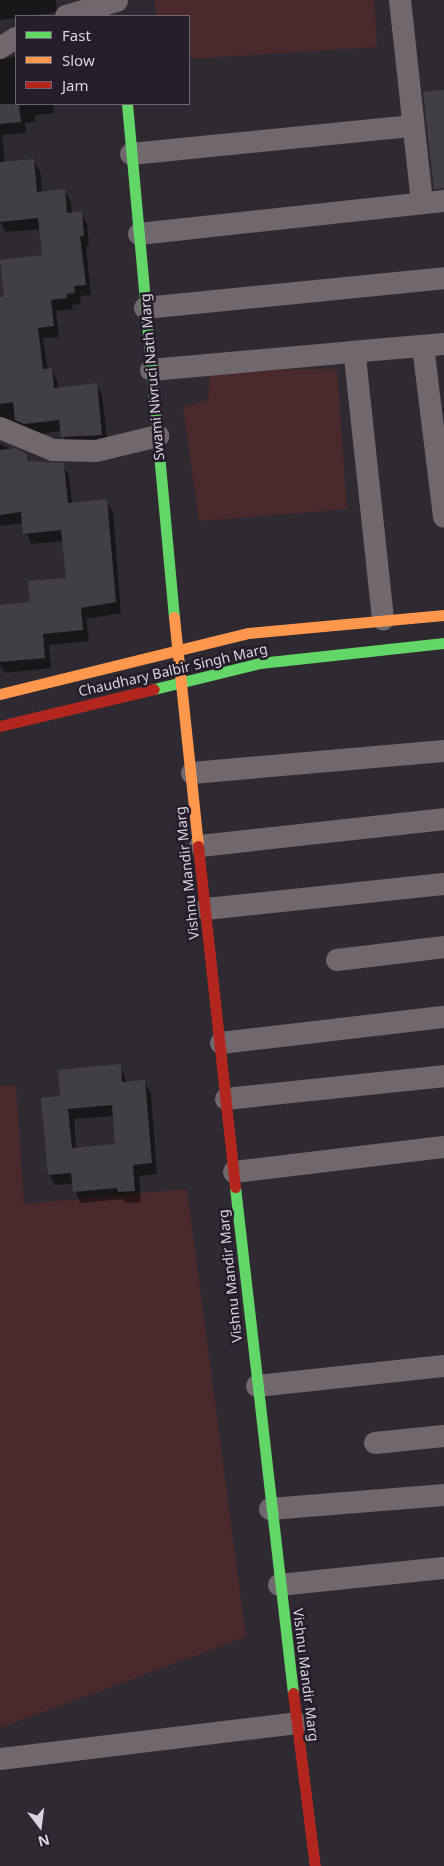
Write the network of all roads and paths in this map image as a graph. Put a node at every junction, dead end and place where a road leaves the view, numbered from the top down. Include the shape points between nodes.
1 (117, 0) edge
2 (400, 0) edge
3 (69, 15) edge
4 (119, 15) edge
5 (15, 39) edge
6 (0, 48) edge
7 (127, 105) edge
8 (414, 126) junction
9 (131, 154) junction
10 (444, 200) edge
11 (422, 203) junction
12 (139, 234) junction
13 (444, 278) edge
14 (146, 308) junction
15 (433, 345) edge
16 (351, 352) junction
17 (151, 370) junction
18 (0, 428) edge
19 (158, 436) junction
20 (444, 517) edge
21 (444, 614) edge
22 (382, 620) junction
23 (444, 643) edge
24 (177, 650) junction
25 (182, 682) junction
26 (0, 694) edge
27 (0, 726) edge
28 (444, 751) edge
29 (192, 773) junction
30 (444, 819) edge
31 (200, 846) junction
32 (444, 884) edge
33 (206, 909) junction
34 (444, 946) edge
35 (337, 960) dead end
36 (444, 1017) edge
37 (220, 1043) junction
38 (444, 1076) edge
39 (226, 1099) junction
40 (444, 1147) edge
41 (234, 1172) junction
42 (444, 1366) edge
43 (257, 1386) junction
44 (444, 1436) edge
45 (375, 1443) dead end
46 (444, 1495) edge
47 (270, 1509) junction
48 (444, 1568) edge
49 (280, 1585) junction
50 (297, 1723) junction
51 (0, 1760) edge
52 (315, 1866) edge

1 - 3 street
1 - 4 street
2 - 8 street
5 - 6 street
7 - 9 street, Swami Nivruci Nath Marg
8 - 9 street
8 - 11 street
9 - 12 street, Swami Nivruci Nath Marg
10 - 11 street
11 - 12 street
12 - 14 street, Swami Nivruci Nath Marg
13 - 14 street
14 - 17 street, Swami Nivruci Nath Marg
15 - 16 street
15 - 20 street
16 - 17 street
16 - 22 street via 355,357
17 - 19 street, Swami Nivruci Nath Marg
18 - 19 street via 54,450 96,451
19 - 24 street, Swami Nivruci Nath Marg
21 - 22 street, Chaudhary Balbir Singh Marg
22 - 24 street, Chaudhary Balbir Singh Marg via 249,633
23 - 25 street, Chaudhary Balbir Singh Marg via 260,663
24 - 25 street, Swami Nivruci Nath Marg
24 - 26 street, Chaudhary Balbir Singh Marg
25 - 27 street, Chaudhary Balbir Singh Marg
25 - 29 street, Vishnu Mandir Marg
28 - 29 street
29 - 31 street, Vishnu Mandir Marg
30 - 31 street
31 - 33 street, Vishnu Mandir Marg
32 - 33 street
33 - 37 street, Vishnu Mandir Marg
34 - 35 street
36 - 37 street
37 - 39 street, Vishnu Mandir Marg
38 - 39 street
39 - 41 street, Vishnu Mandir Marg
40 - 41 street
41 - 43 street, Vishnu Mandir Marg
42 - 43 street
43 - 47 street, Vishnu Mandir Marg
44 - 45 street
46 - 47 street
47 - 49 street, Vishnu Mandir Marg
48 - 49 street
49 - 50 street, Vishnu Mandir Marg
50 - 51 street
50 - 52 street, Vishnu Mandir Marg

